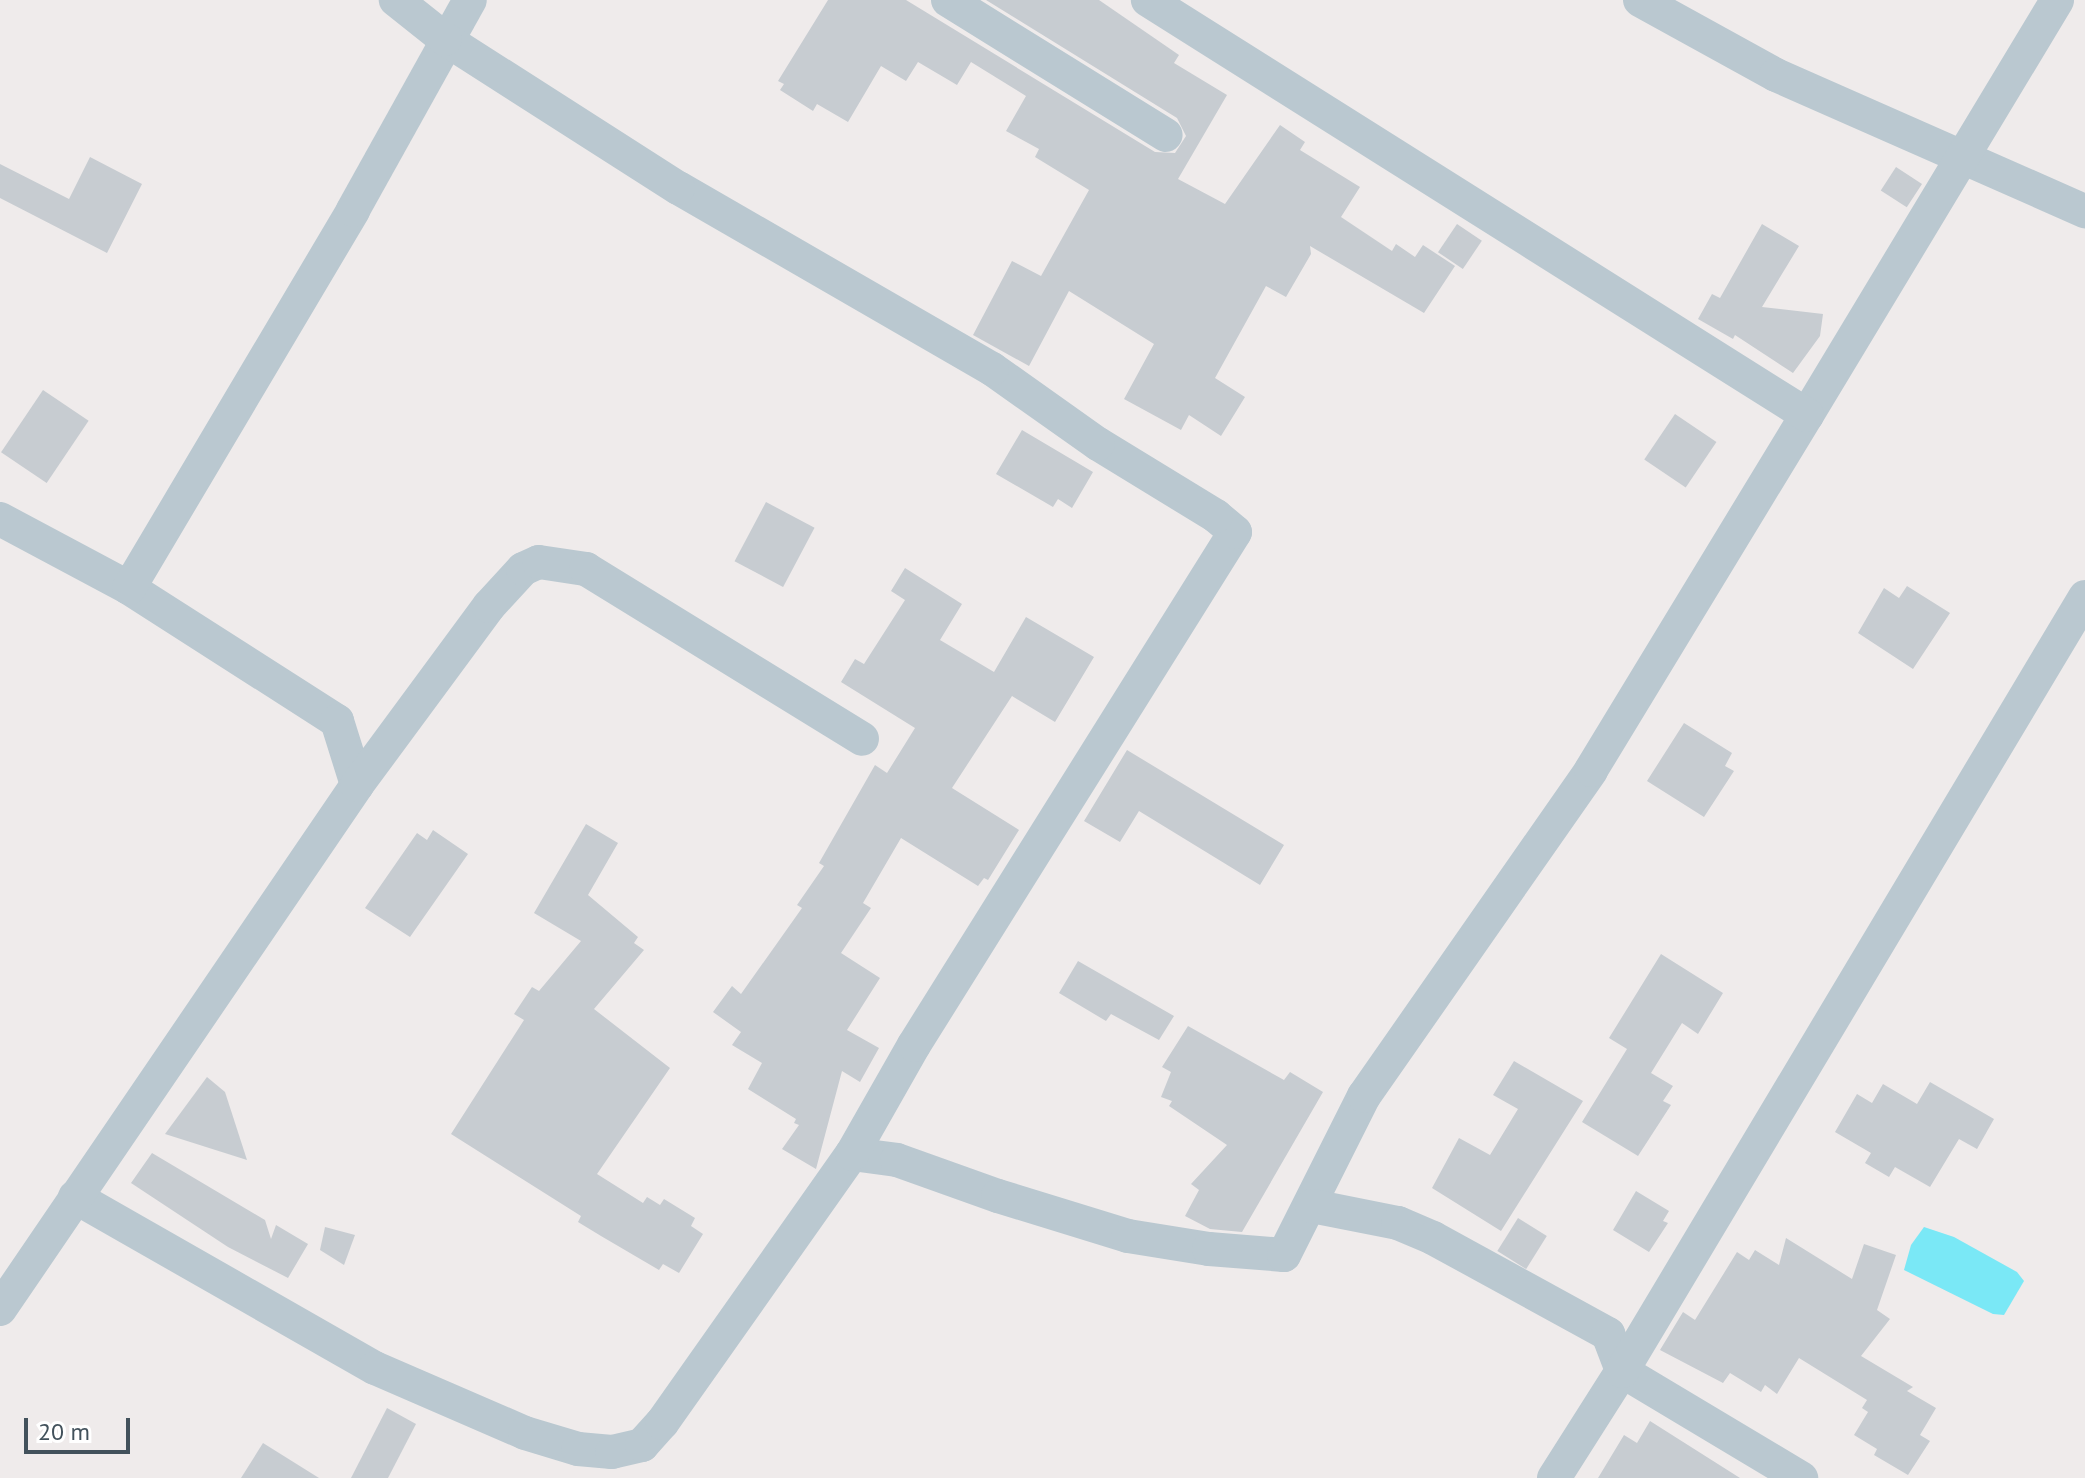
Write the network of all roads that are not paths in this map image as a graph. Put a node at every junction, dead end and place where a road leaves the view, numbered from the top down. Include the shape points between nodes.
1 (396, 0) edge
2 (470, 0) edge
3 (948, 0) edge
4 (1148, 0) edge
5 (1640, 0) edge
6 (2057, 0) edge
7 (445, 39) junction
8 (1166, 135) dead end
9 (1962, 157) junction
10 (2085, 211) edge
11 (1807, 415) junction
12 (0, 519) edge
13 (129, 588) junction
14 (2085, 597) edge
15 (862, 739) dead end
16 (357, 785) junction
17 (852, 1154) junction
18 (75, 1197) junction
19 (1312, 1206) junction
20 (0, 1309) edge
21 (1622, 1371) junction
22 (1554, 1478) edge
23 (1801, 1478) edge

1 - 7 street
2 - 7 street
3 - 8 street
4 - 11 street
5 - 9 street via 1776,75
6 - 9 street
7 - 13 street via 353,210
7 - 17 street via 678,188 992,369 1235,532 1098,746
9 - 10 street
9 - 11 street
11 - 19 street via 1591,770 1364,1096
12 - 13 street
13 - 16 street via 337,721
14 - 21 street
15 - 16 street via 586,569 539,562 523,569 489,606
16 - 18 street
17 - 18 street via 662,1423 642,1445 612,1452 578,1449 525,1433 375,1368
17 - 19 street via 897,1160 1128,1236 1209,1249 1284,1255
18 - 20 street
19 - 21 street via 1398,1223 1433,1238 1608,1334
21 - 22 street
21 - 23 street

